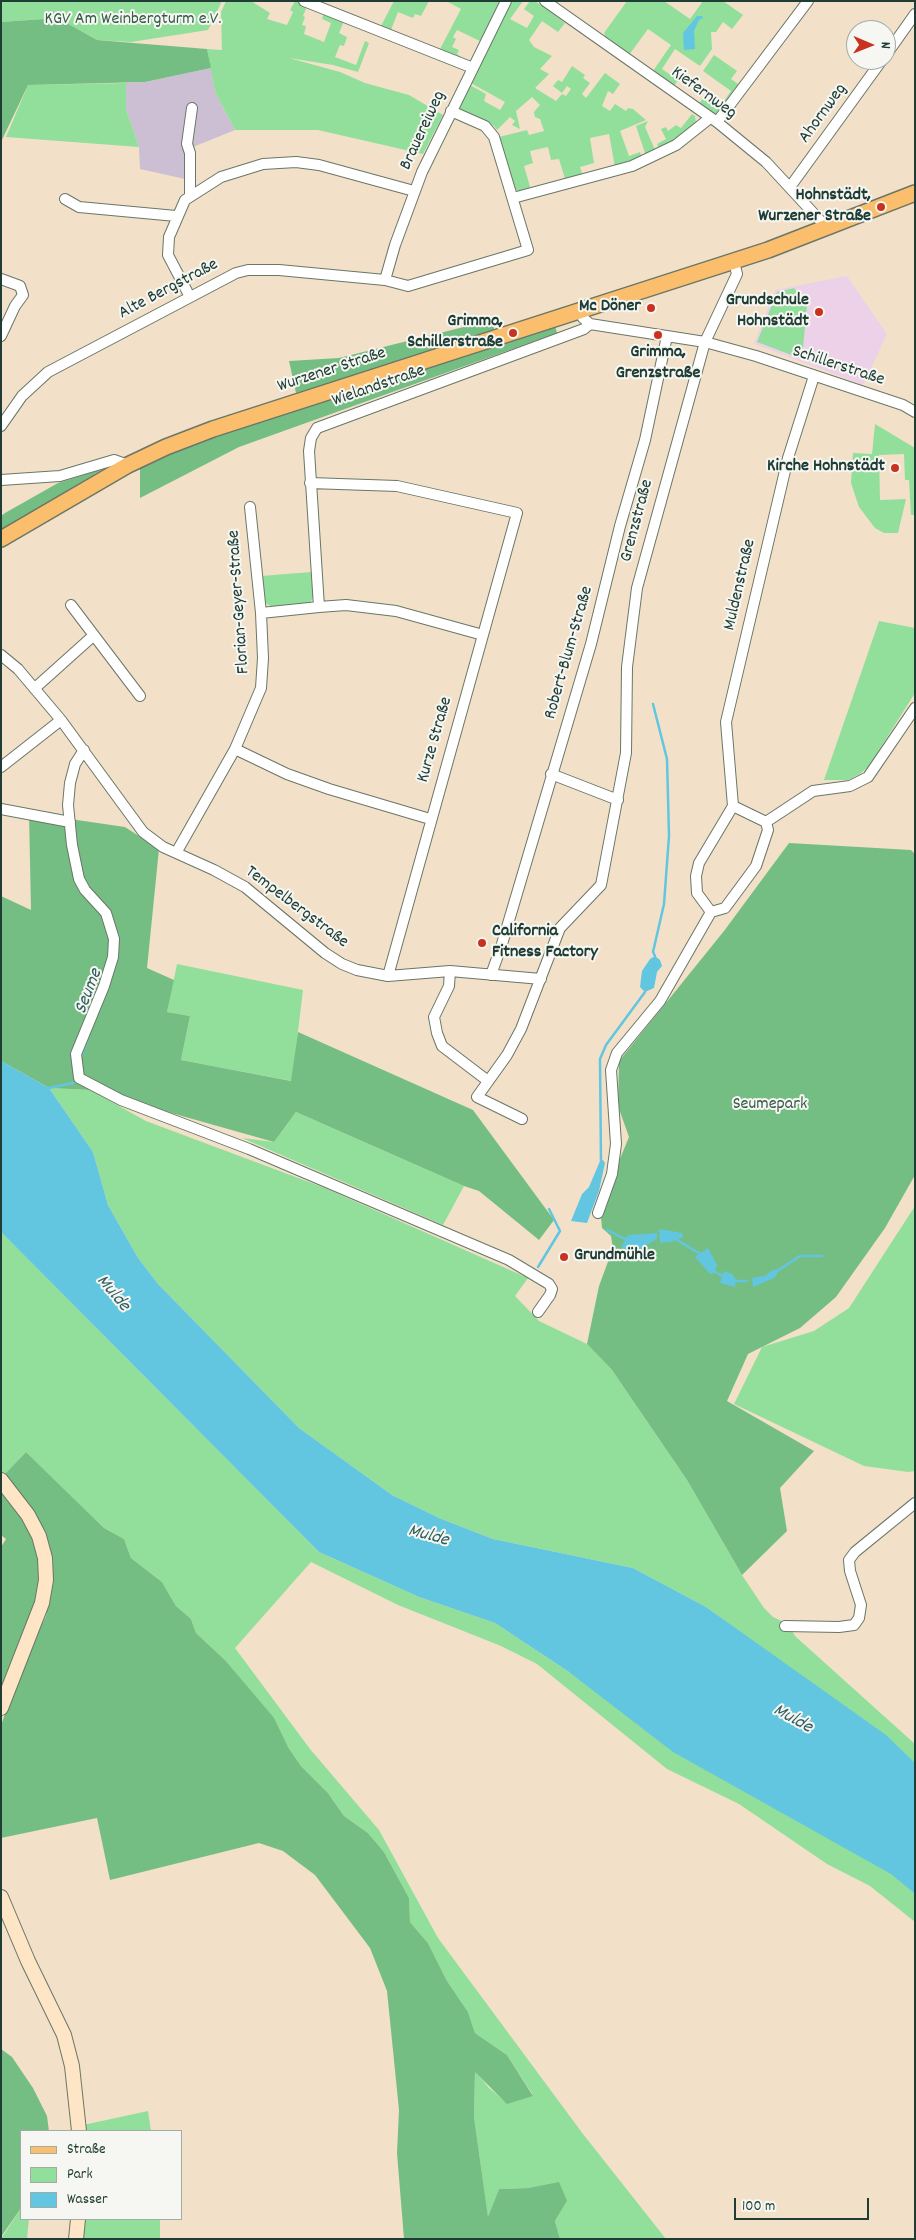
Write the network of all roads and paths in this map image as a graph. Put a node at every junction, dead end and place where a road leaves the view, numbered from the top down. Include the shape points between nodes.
1 (304, 1) edge
2 (506, 1) edge
3 (545, 1) edge
4 (808, 1) edge
5 (915, 14) edge
6 (896, 41) edge
7 (473, 68) junction
8 (875, 70) edge
9 (192, 108) dead end
10 (451, 111) junction
11 (713, 120) junction
12 (790, 187) junction
13 (414, 191) junction
14 (915, 194) edge
15 (190, 196) junction
16 (514, 198) junction
17 (65, 199) dead end
18 (176, 216) junction
19 (828, 229) junction
20 (734, 262) junction
21 (1, 280) edge
22 (385, 280) junction
23 (190, 297) junction
24 (580, 311) junction
25 (590, 324) junction
26 (1, 336) edge
27 (667, 336) junction
28 (705, 342) junction
29 (814, 376) junction
30 (915, 412) edge
31 (5, 413) edge
32 (1, 426) edge
33 (128, 465) junction
34 (1, 480) edge
35 (310, 484) junction
36 (250, 507) dead end
37 (1, 539) edge
38 (71, 605) dead end
39 (319, 607) junction
40 (261, 613) junction
41 (483, 635) junction
42 (93, 636) junction
43 (1, 655) edge
44 (35, 688) junction
45 (140, 696) dead end
46 (915, 708) edge
47 (61, 720) junction
48 (235, 749) junction
49 (84, 750) junction
50 (1, 767) edge
51 (551, 774) junction
52 (618, 800) junction
53 (733, 806) junction
54 (1, 809) edge
55 (430, 819) junction
56 (70, 822) junction
57 (766, 822) junction
58 (176, 853) junction
59 (711, 912) junction
60 (450, 971) junction
61 (491, 975) junction
62 (388, 976) junction
63 (541, 979) junction
64 (488, 1081) junction
65 (522, 1118) dead end
66 (598, 1213) dead end
67 (538, 1312) dead end
68 (1, 1480) edge
69 (915, 1503) edge
70 (785, 1626) dead end
71 (4, 1690) edge
72 (1, 1708) edge
73 (1, 1897) edge
74 (78, 2130) edge
75 (78, 2220) edge
76 (76, 2239) edge

1 - 7 street
2 - 7 street, Brauereiweg
3 - 11 street, Kiefernweg
4 - 11 street
5 - 6 street
7 - 10 street, Brauereiweg
8 - 12 street, Ahornweg
9 - 15 street via 188,144
10 - 13 street, Brauereiweg
10 - 16 street via 491,131
11 - 12 street, Kiefernweg via 766,162
11 - 16 street via 676,145 632,166
12 - 19 street, Kiefernweg
13 - 15 street via 319,165 286,162 262,164 235,172
13 - 22 street, Brauereiweg
14 - 19 main road, Wurzener Straße
15 - 18 street
16 - 22 street, Alte Bergstraße via 528,250 408,286
17 - 18 street via 79,207
18 - 23 street via 169,237 168,254
19 - 20 main road, Wurzener Straße
20 - 24 main road, Wurzener Straße
20 - 28 street, Grenzstraße via 735,282
21 - 26 street via 20,286 23,295
22 - 23 street, Alte Bergstraße via 248,270
23 - 31 street, Alte Bergstraße via 48,372
24 - 25 street
24 - 33 main road, Wurzener Straße via 212,429
25 - 27 street, Schillerstraße
25 - 35 street, Wielandstraße via 584,329 317,428 311,438
27 - 28 street, Schillerstraße
27 - 51 street, Robert-Blum-Straße via 645,440 620,526 610,575
28 - 29 street, Schillerstraße
28 - 52 street, Grenzstraße via 637,588 628,667 628,735
29 - 30 street, Schillerstraße via 904,405
29 - 53 street, Muldenstraße via 788,458 726,722
31 - 32 street, Alte Bergstraße
33 - 34 street via 114,460 60,476
33 - 37 main road, Wurzener Straße
35 - 39 street, Wielandstraße
35 - 41 street, Kurze Straße via 397,486 517,513
36 - 40 street, Florian-Geyer-Straße
38 - 42 street
39 - 40 street
39 - 41 street via 346,605 396,611
40 - 48 street, Florian-Geyer-Straße via 262,679 253,710
41 - 55 street, Kurze Straße
42 - 44 street
42 - 45 street
43 - 44 street, Tempelbergstraße
44 - 47 street, Tempelbergstraße
46 - 57 street via 868,777 850,786 813,792
47 - 49 street, Tempelbergstraße
47 - 50 street
48 - 55 street via 287,774
48 - 58 street, Florian-Geyer-Straße
49 - 56 street via 75,764 70,783
49 - 58 street, Tempelbergstraße via 136,825 151,839
51 - 52 street
51 - 61 street, Robert-Blum-Straße
52 - 63 street, Grenzstraße via 601,885 560,928
53 - 57 street
53 - 59 street via 699,863 696,876 698,893
54 - 56 street
55 - 62 street, Kurze Straße
56 - 67 street via 79,879 106,913 114,939 113,957 104,986 76,1054 79,1078 121,1100 285,1164 509,1260 549,1284 552,1290
57 - 59 street via 768,830 756,866 725,908
58 - 62 street, Tempelbergstraße via 245,887 342,964
59 - 66 street via 660,1001 617,1053 611,1070 616,1144 612,1174
60 - 61 street, Tempelbergstraße
60 - 62 street, Tempelbergstraße
60 - 64 street via 449,986 434,1018 437,1033 442,1046
61 - 63 street, Tempelbergstraße
63 - 64 street, Grenzstraße via 521,1029
64 - 65 street, Grenzstraße via 477,1097
68 - 71 main road via 28,1515 39,1536 46,1567 42,1603
69 - 70 street via 855,1552 850,1560 850,1571 861,1605 854,1625
71 - 72 main road
73 - 74 main road via 64,2035 72,2066
75 - 76 main road

